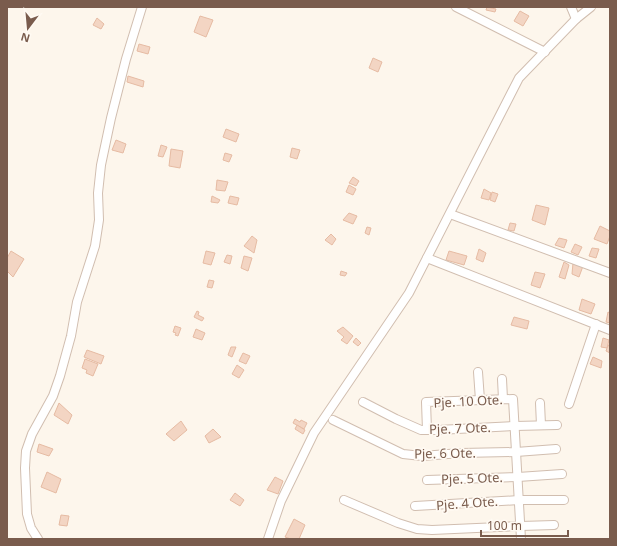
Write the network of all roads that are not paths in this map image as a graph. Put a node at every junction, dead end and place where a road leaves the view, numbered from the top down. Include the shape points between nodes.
1 (142, 7) edge
2 (456, 7) edge
3 (571, 7) edge
4 (591, 7) edge
5 (576, 19) junction
6 (545, 52) junction
7 (450, 214) junction
8 (427, 258) junction
9 (610, 273) edge
10 (596, 324) junction
11 (610, 330) edge
12 (478, 372) dead end
13 (502, 379) dead end
14 (503, 399) junction
15 (480, 400) junction
16 (363, 402) dead end
17 (540, 403) dead end
18 (568, 404) dead end
19 (333, 420) dead end
20 (541, 425) junction
21 (557, 425) dead end
22 (515, 426) junction
23 (427, 430) junction
24 (556, 449) dead end
25 (516, 452) junction
26 (562, 474) dead end
27 (518, 477) junction
28 (427, 480) dead end
29 (344, 500) dead end
30 (519, 500) junction
31 (564, 500) dead end
32 (416, 506) dead end
33 (554, 525) dead end
34 (521, 526) junction
35 (38, 539) edge
36 (268, 539) edge
37 (522, 539) edge

1 - 35 street via 126,59 101,166 99,220 95,246 77,302 60,376 26,451 27,514
2 - 6 street
3 - 5 street
4 - 5 street
5 - 6 street
6 - 7 street via 519,78
7 - 8 street
7 - 9 street
8 - 10 street
8 - 36 street via 409,293 314,433 281,501
10 - 11 street
10 - 18 street
12 - 15 street
13 - 14 street
14 - 15 street, Pje. 10 Ote.
14 - 22 street, Pje. 10 Ote. via 513,398
15 - 23 street, Pje. 10 Ote. via 426,402
16 - 23 street, Pje. 7 Ote. via 421,430
17 - 20 street
19 - 25 street, Pje. 6 Ote. via 403,454 422,456
20 - 21 street, Pje. 7 Ote.
20 - 22 street, Pje. 7 Ote.
22 - 23 street, Pje. 7 Ote.
22 - 25 street
24 - 25 street, Pje. 6 Ote.
25 - 27 street
26 - 27 street, Pje. 5 Ote.
27 - 28 street, Pje. 5 Ote.
27 - 30 street
29 - 34 street via 398,524 417,529
30 - 31 street, Pje. 4 Ote.
30 - 32 street, Pje. 4 Ote.
30 - 34 street
33 - 34 street
34 - 37 street

